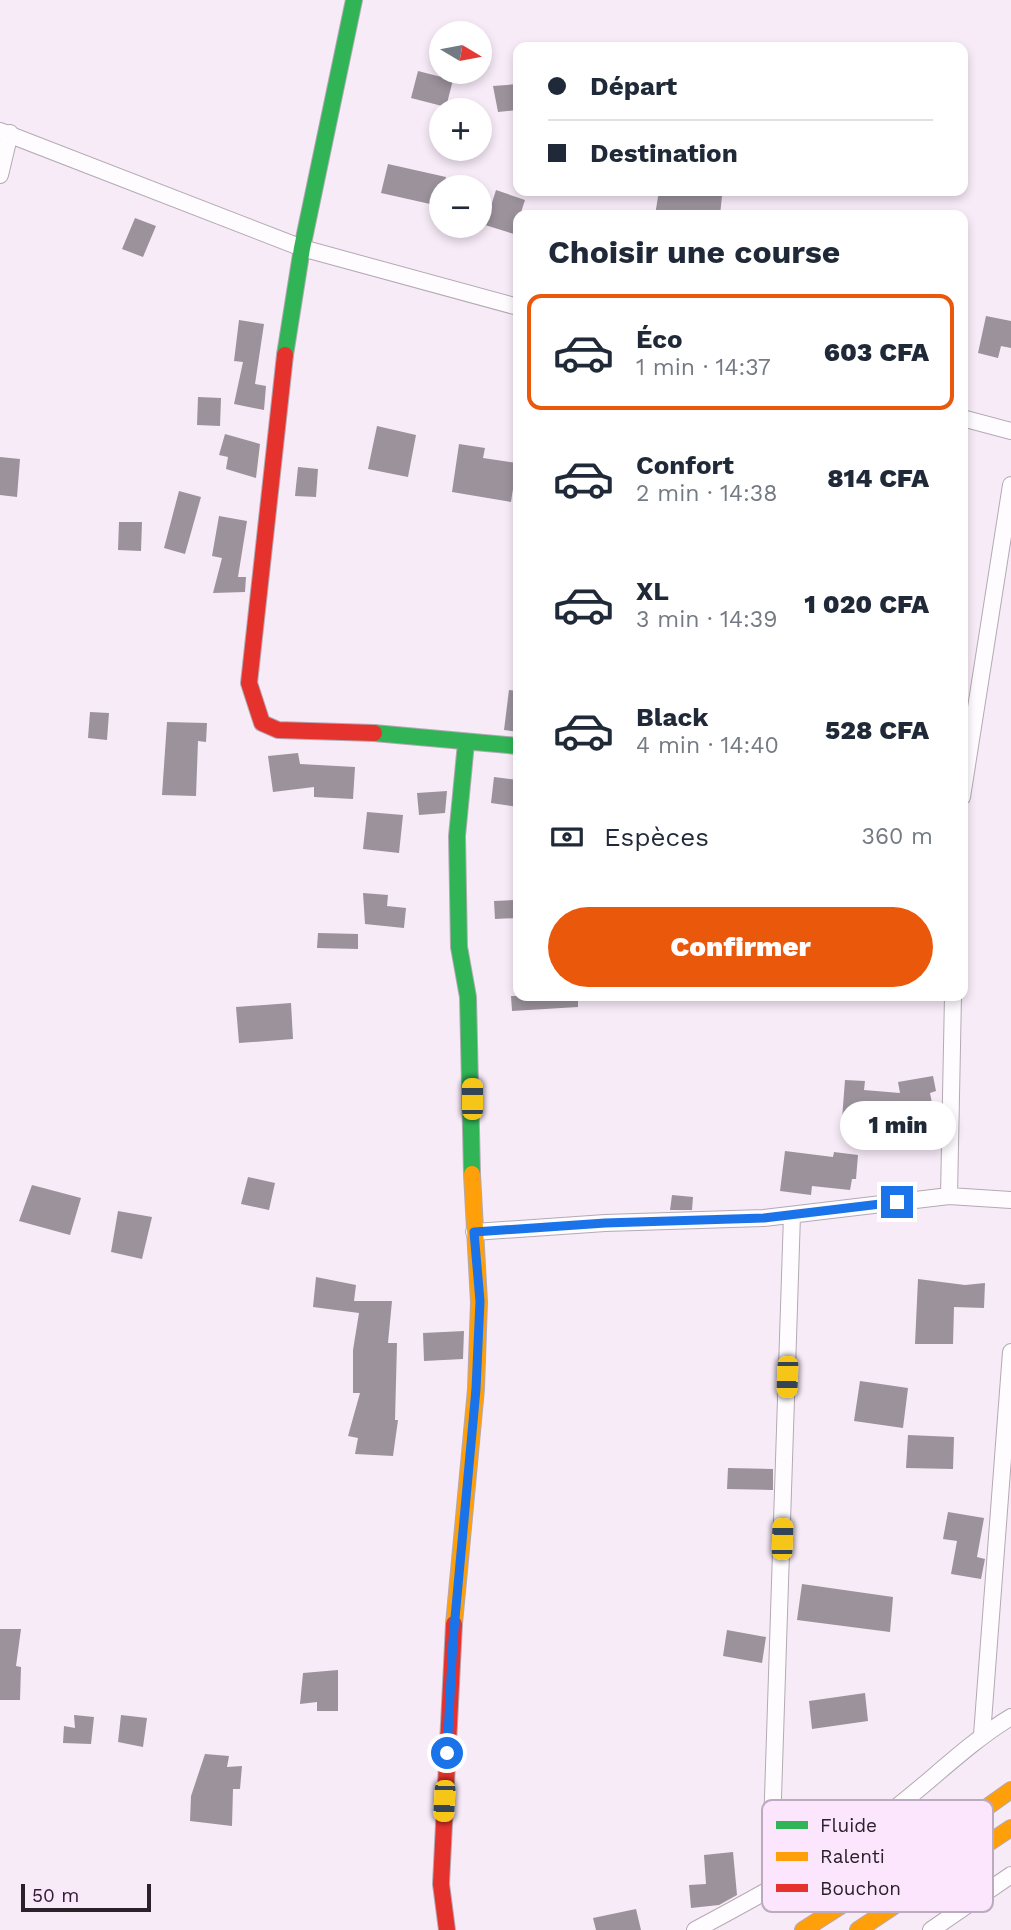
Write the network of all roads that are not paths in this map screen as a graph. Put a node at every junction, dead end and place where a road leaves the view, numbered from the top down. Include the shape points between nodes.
1 (354, 0) edge
2 (5, 132) edge
3 (0, 175) edge
4 (302, 248) junction
5 (513, 306) edge
6 (968, 420) edge
7 (1011, 431) edge
8 (1011, 485) edge
9 (466, 743) junction
10 (513, 746) edge
11 (968, 759) edge
12 (953, 1001) edge
13 (949, 1196) junction
14 (1011, 1200) edge
15 (792, 1215) junction
16 (474, 1232) junction
17 (1011, 1352) edge
18 (1011, 1717) edge
19 (982, 1735) junction
20 (1011, 1790) edge
21 (773, 1800) edge
22 (903, 1800) edge
23 (993, 1803) edge
24 (1011, 1828) edge
25 (993, 1840) edge
26 (1011, 1875) edge
27 (993, 1887) edge
28 (762, 1893) edge
29 (831, 1912) edge
30 (885, 1912) edge
31 (957, 1912) edge
32 (447, 1930) edge
33 (695, 1930) edge
34 (803, 1930) edge
35 (858, 1930) edge
36 (931, 1930) edge

1 - 4 street
2 - 3 street
2 - 4 street
4 - 5 street
4 - 9 street via 281,378 249,683 254,705 262,723 278,730 407,734
6 - 7 street
8 - 11 street
9 - 10 street
9 - 16 street via 457,836 459,933 471,1048
12 - 13 street
13 - 14 street
13 - 15 street
15 - 16 street
15 - 21 street
16 - 32 street via 480,1301 453,1640 441,1884
17 - 19 street
18 - 19 street
19 - 22 street
20 - 23 street
24 - 25 street
26 - 27 street
28 - 33 street
29 - 34 street
30 - 35 street
31 - 36 street

